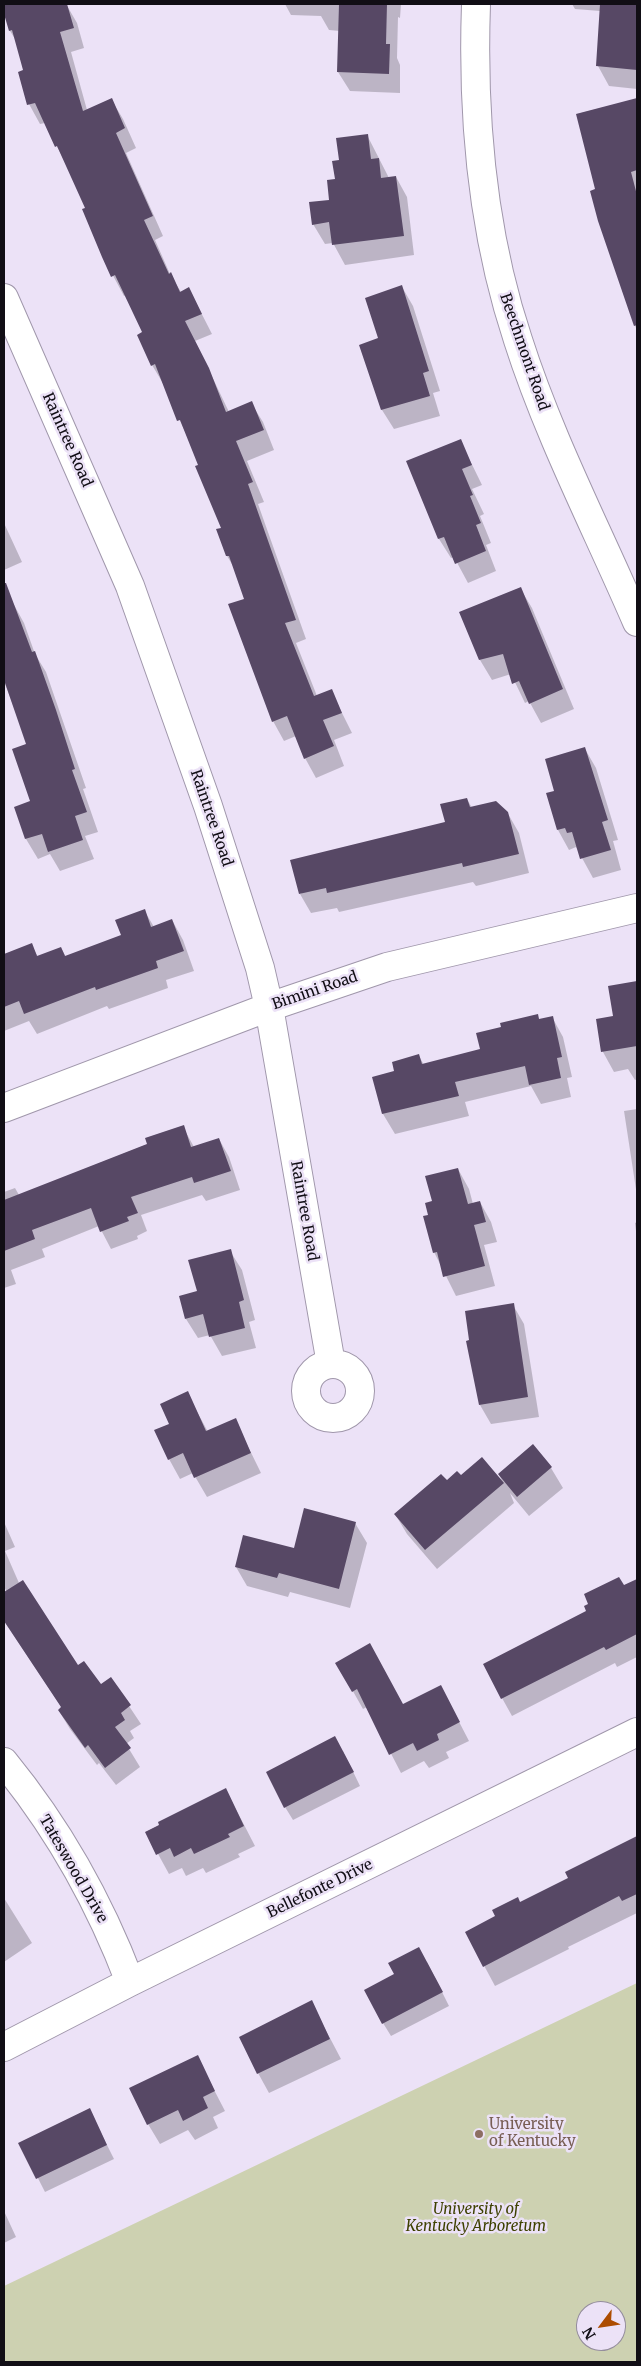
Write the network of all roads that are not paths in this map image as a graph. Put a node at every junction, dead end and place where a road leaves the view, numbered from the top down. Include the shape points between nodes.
1 (476, 4) edge
2 (4, 298) edge
3 (637, 622) edge
4 (637, 908) edge
5 (269, 1007) junction
6 (4, 1108) edge
7 (331, 1364) dead end
8 (637, 1732) edge
9 (4, 1762) edge
10 (130, 1982) junction
11 (4, 2047) edge

1 - 3 street, Beechmont Road via 477,124 483,184 501,282 549,424
2 - 5 street, Raintree Road via 130,586 208,806 260,968
4 - 5 street, Bimini Road via 386,967
5 - 6 street, Bimini Road
5 - 7 street, Raintree Road
8 - 10 street, Bellefonte Drive
9 - 10 street, Tateswood Drive via 49,1823 82,1878
10 - 11 street, Bellefonte Drive

